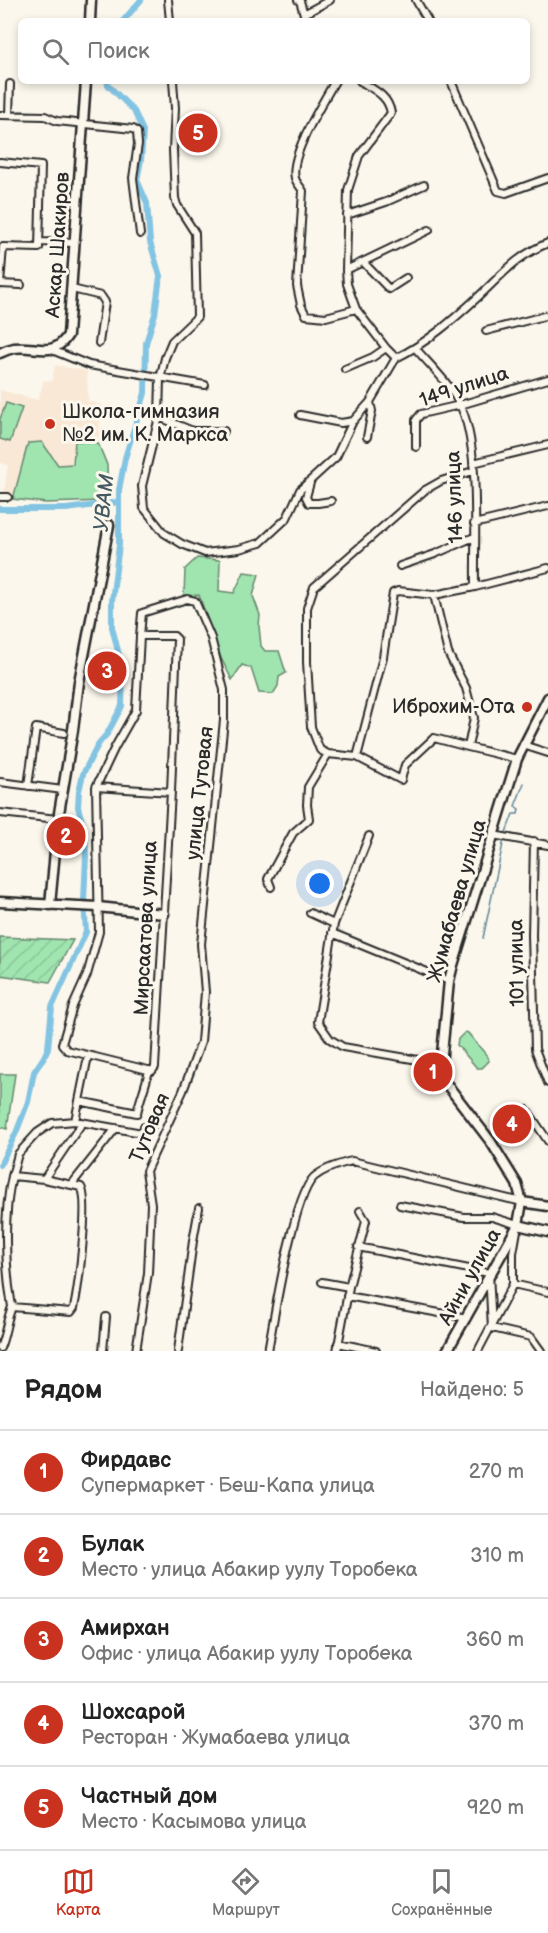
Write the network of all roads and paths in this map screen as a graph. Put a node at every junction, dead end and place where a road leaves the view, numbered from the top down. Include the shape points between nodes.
1 (92, 0) edge
2 (168, 0) edge
3 (298, 0) edge
4 (330, 0) edge
5 (417, 0) edge
6 (90, 18) edge
7 (170, 18) edge
8 (305, 18) edge
9 (426, 18) edge
10 (10, 84) dead end
11 (86, 84) edge
12 (173, 84) edge
13 (333, 84) edge
14 (365, 84) edge
15 (452, 84) edge
16 (9, 115) junction
17 (0, 116) edge
18 (83, 123) junction
19 (0, 162) edge
20 (548, 178) edge
21 (424, 185) dead end
22 (347, 215) junction
23 (429, 230) dead end
24 (140, 234) dead end
25 (40, 242) junction
26 (75, 243) junction
27 (548, 243) edge
28 (364, 263) junction
29 (346, 270) junction
30 (406, 278) dead end
31 (0, 284) edge
32 (21, 285) dead end
33 (72, 289) junction
34 (356, 309) junction
35 (548, 315) edge
36 (486, 331) dead end
37 (99, 344) dead end
38 (0, 346) edge
39 (13, 348) junction
40 (386, 348) junction
41 (416, 349) junction
42 (52, 350) junction
43 (0, 353) edge
44 (396, 358) junction
45 (345, 369) dead end
46 (158, 378) junction
47 (548, 378) edge
48 (205, 385) dead end
49 (370, 402) junction
50 (460, 405) junction
51 (300, 415) dead end
52 (159, 417) junction
53 (353, 421) junction
54 (224, 431) dead end
55 (367, 437) dead end
56 (548, 445) edge
57 (416, 447) dead end
58 (473, 463) junction
59 (472, 471) junction
60 (313, 477) junction
61 (0, 496) edge
62 (8, 497) dead end
63 (331, 501) dead end
64 (548, 506) edge
65 (474, 524) junction
66 (109, 525) dead end
67 (474, 537) junction
68 (400, 566) dead end
69 (548, 568) edge
70 (475, 586) junction
71 (434, 595) junction
72 (140, 636) junction
73 (548, 698) edge
74 (64, 733) dead end
75 (468, 747) junction
76 (531, 747) junction
77 (548, 753) edge
78 (328, 754) junction
79 (357, 757) junction
80 (517, 759) junction
81 (0, 782) edge
82 (28, 786) junction
83 (96, 787) junction
84 (63, 790) junction
85 (171, 792) junction
86 (0, 813) edge
87 (58, 819) junction
88 (369, 836) dead end
89 (500, 837) junction
90 (534, 841) junction
91 (548, 845) edge
92 (271, 887) dead end
93 (0, 902) edge
94 (50, 905) junction
95 (96, 907) junction
96 (309, 913) dead end
97 (164, 914) junction
98 (333, 924) junction
99 (332, 933) junction
100 (449, 981) junction
101 (205, 992) joint
102 (88, 1056) junction
103 (441, 1064) junction
104 (152, 1069) junction
105 (548, 1083) edge
106 (79, 1101) junction
107 (527, 1110) dead end
108 (75, 1121) junction
109 (82, 1123) junction
110 (152, 1126) dead end
111 (116, 1128) junction
112 (548, 1141) edge
113 (12, 1176) junction
114 (44, 1179) junction
115 (72, 1184) junction
116 (400, 1205) dead end
117 (522, 1205) junction
118 (548, 1206) edge
119 (199, 1208) dead end
120 (360, 1211) dead end
121 (518, 1222) junction
122 (548, 1232) edge
123 (358, 1247) junction
124 (489, 1274) junction
125 (322, 1282) dead end
126 (513, 1284) junction
127 (349, 1287) junction
128 (548, 1292) edge
129 (347, 1296) junction
130 (12, 1307) junction
131 (106, 1317) dead end
132 (467, 1318) junction
133 (492, 1328) junction
134 (338, 1343) junction
135 (0, 1348) edge
136 (103, 1351) edge
137 (136, 1351) edge
138 (178, 1351) edge
139 (268, 1351) edge
140 (337, 1351) edge
141 (376, 1351) edge
142 (447, 1351) edge
143 (478, 1351) edge
144 (541, 1351) edge

1 - 6 street
2 - 7 street
3 - 8 street
4 - 8 street
5 - 9 street
10 - 16 street
11 - 18 street, Аскар Шакиров
12 - 46 street via 175,198 195,232 198,303 197,317 172,341
13 - 34 street via 294,165 295,179 303,190 297,286 306,315 326,317
14 - 22 street via 385,96 391,113 359,156 348,190
15 - 20 street via 498,191 506,193
16 - 17 street
16 - 18 street
18 - 24 street via 137,132 134,178
18 - 26 street, Аскар Шакиров
19 - 25 street via 41,166
21 - 22 street
22 - 29 street
23 - 28 street
25 - 26 street
25 - 31 street via 39,248 3,247
26 - 33 street, Аскар Шакиров
27 - 41 street via 518,259
28 - 29 street
28 - 30 street via 389,289
29 - 34 street
31 - 32 street
33 - 37 street via 101,296 105,302
33 - 42 street, Аскар Шакиров via 68,335 63,344
34 - 40 street
35 - 36 street
38 - 39 street
39 - 42 street
39 - 43 street
40 - 44 street
40 - 45 street
41 - 44 street
41 - 50 street, 146 улица
42 - 46 street via 89,365
44 - 49 street
46 - 48 street
46 - 52 street
47 - 50 street, 149 улица
49 - 53 street
49 - 55 street
50 - 57 street, 149 улица via 421,414 416,420
50 - 58 street, 146 улица
51 - 53 street via 341,423
52 - 54 street via 193,431
52 - 60 street via 142,486 144,508 164,534 205,553 260,543 287,518 300,490
53 - 60 street via 336,457
56 - 58 street
58 - 59 street, 146 улица
59 - 65 street, 146 улица
59 - 78 street via 425,490 314,588 307,608 310,728 320,750
60 - 63 street via 307,488 309,502
61 - 62 street
64 - 65 street
65 - 67 street, 146 улица
66 - 84 street
67 - 68 street
67 - 70 street, 146 улица
69 - 70 street
70 - 71 street
71 - 75 street via 448,653 466,688 474,718
71 - 79 street via 393,593 383,657
72 - 83 street via 136,710
72 - 85 street, Мирсаатова улица via 177,639
72 - 101 street, улица Тутовая via 142,613 187,599 195,601 212,638 224,690 201,944
73 - 76 street, Жумабаева улица
74 - 82 street via 36,728
75 - 79 street via 434,738 405,765 402,780
75 - 80 street
76 - 77 street
76 - 80 street, Жумабаева улица
78 - 79 street
78 - 92 street via 308,787 309,819 293,833 281,854 268,879
80 - 89 street, Жумабаева улица
81 - 82 street
82 - 84 street
83 - 85 street
83 - 95 street
84 - 87 street
85 - 97 street, Мирсаатова улица
86 - 87 street
87 - 94 street
88 - 98 street
89 - 90 street
89 - 100 street, Жумабаева улица
90 - 91 street
90 - 105 street, 101 улица via 535,1049
93 - 94 street
94 - 95 street
95 - 97 street
95 - 102 street via 99,932 62,1044 67,1050
96 - 98 street
97 - 104 street, Мирсаатова улица
98 - 99 street
99 - 100 street
99 - 103 street via 318,1022 330,1039 343,1047
100 - 103 street, Жумабаева улица
101 - 137 street, Тутовая via 201,1042 146,1172 151,1204 148,1273
102 - 104 street
102 - 106 street
103 - 117 street, Жумабаева улица via 445,1082 517,1184
104 - 106 street, Мирсаатова улица via 137,1113
106 - 108 street
107 - 112 street
108 - 109 street
108 - 113 street via 52,1123 37,1133 18,1154
109 - 111 street
109 - 114 street
110 - 111 street via 144,1127 142,1133
111 - 115 street
113 - 114 street
113 - 130 street via 7,1253
114 - 115 street
115 - 130 street via 85,1192 74,1308 71,1312
116 - 121 street
117 - 118 street
117 - 121 street, Айни улица
117 - 139 street via 352,1161 313,1178 298,1208
119 - 138 street
120 - 123 street via 366,1221
121 - 122 street
121 - 124 street, Айни улица
121 - 126 street
123 - 124 street
123 - 127 street
124 - 132 street, Айни улица
124 - 133 street
125 - 127 street
126 - 128 street
126 - 133 street
127 - 129 street
129 - 132 street
129 - 134 street
130 - 135 street
131 - 136 street
132 - 142 street, Айни улица
133 - 143 street
133 - 144 street via 531,1337
134 - 140 street
134 - 141 street

